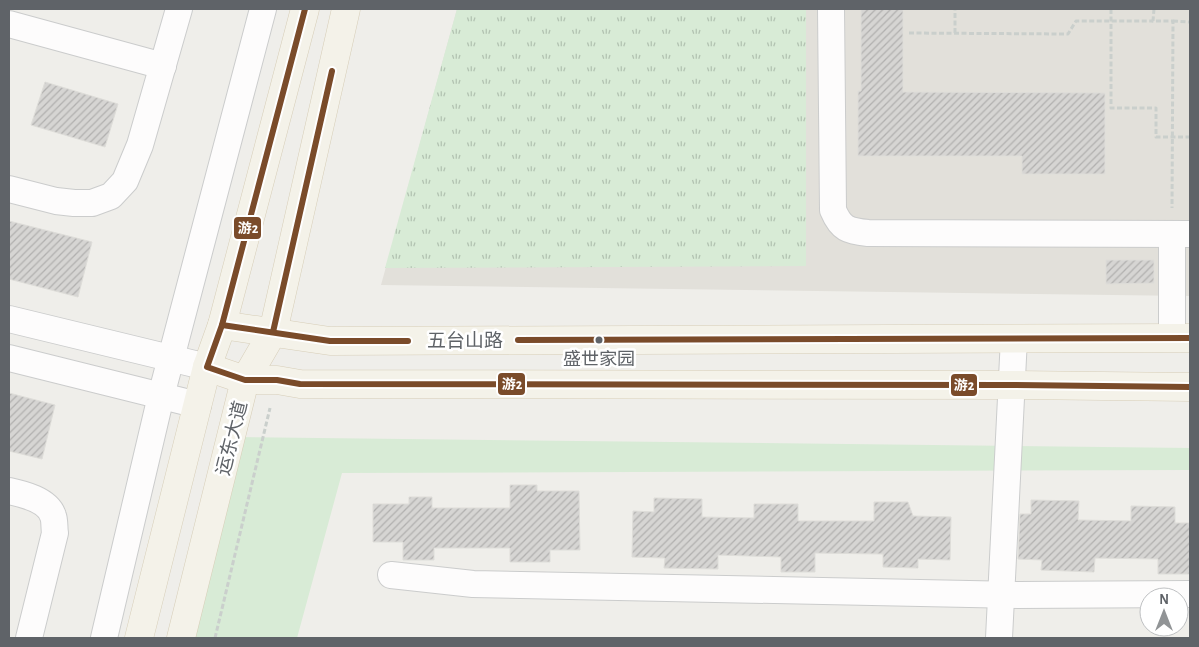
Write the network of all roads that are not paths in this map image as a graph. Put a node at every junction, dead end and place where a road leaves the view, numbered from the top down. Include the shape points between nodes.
1 (179, 9) edge
2 (263, 9) edge
3 (305, 9) edge
4 (346, 9) edge
5 (831, 9) edge
6 (9, 24) edge
7 (163, 66) junction
8 (9, 189) edge
9 (1181, 234) edge
10 (9, 319) edge
11 (222, 325) junction
12 (273, 332) junction
13 (1014, 338) junction
14 (1181, 338) edge
15 (9, 358) edge
16 (171, 358) junction
17 (207, 367) junction
18 (245, 380) junction
19 (1013, 385) junction
20 (1190, 387) edge
21 (161, 396) junction
22 (198, 405) junction
23 (9, 491) edge
24 (391, 575) dead end
25 (1190, 594) edge
26 (1000, 595) junction
27 (9, 634) edge
28 (23, 638) edge
29 (29, 638) edge
30 (104, 638) edge
31 (139, 638) edge
32 (181, 638) edge
33 (999, 638) edge

1 - 7 street
2 - 16 street
3 - 11 main road
4 - 12 main road, 运东大道
5 - 9 street via 833,210 838,223 852,232 878,234
6 - 7 street
7 - 8 street via 140,145 125,181 111,196 92,203 74,203
9 - 14 street
10 - 16 street
11 - 12 main road, 五台山路
11 - 17 main road
12 - 13 main road, 五台山路 via 330,341
12 - 18 main road, 运东大道
13 - 14 main road, 五台山路
13 - 19 street
15 - 21 street
16 - 17 street
16 - 21 street
17 - 18 main road
17 - 22 main road
18 - 19 main road via 300,384
18 - 32 main road, 运东大道
19 - 20 main road
19 - 26 street
21 - 22 street
21 - 30 street
22 - 31 main road
23 - 29 street via 27,495 45,505 53,515 55,533
24 - 26 street via 473,584
25 - 26 street
26 - 33 street
27 - 28 street

